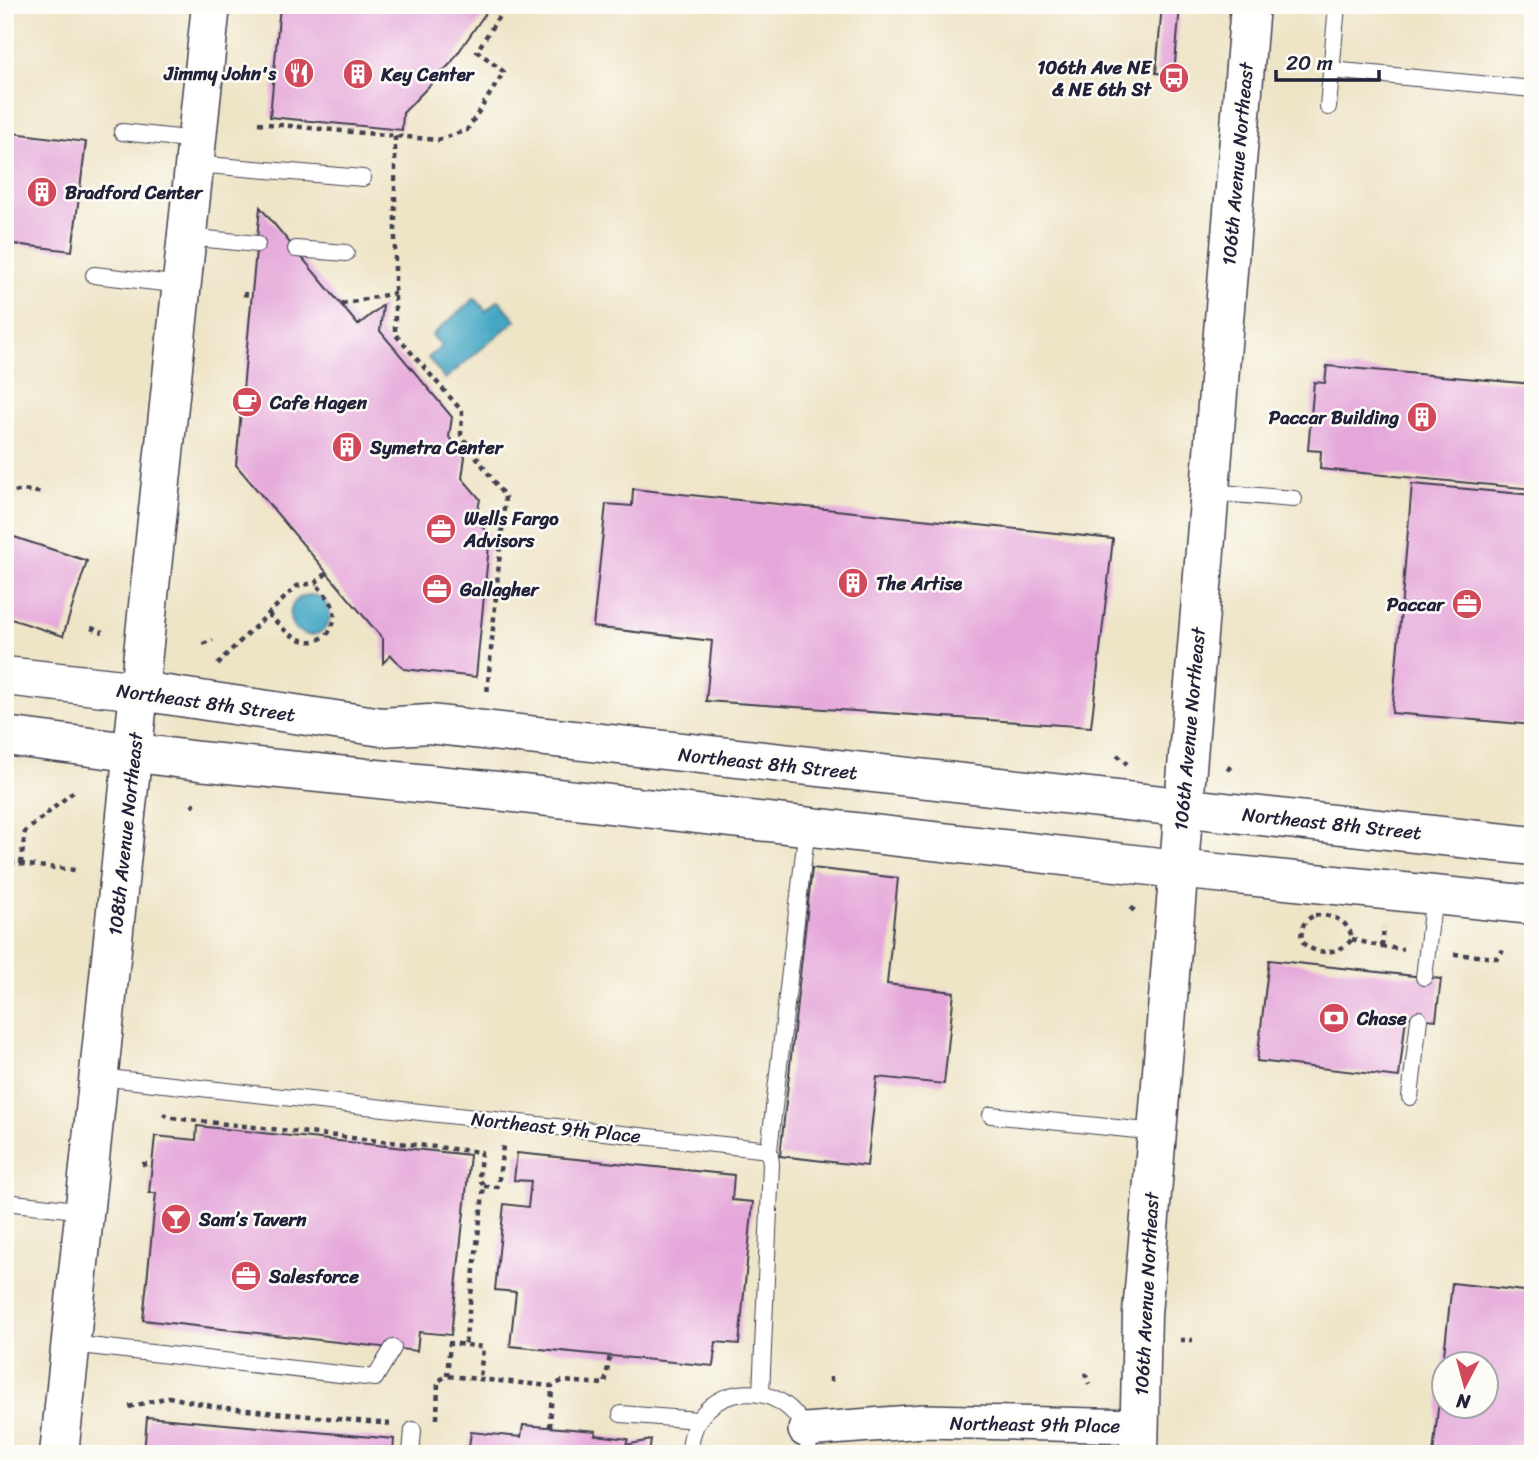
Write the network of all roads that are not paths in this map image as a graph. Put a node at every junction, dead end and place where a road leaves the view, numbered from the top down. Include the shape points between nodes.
1 (211, 5) edge
2 (1250, 5) edge
3 (1337, 5) edge
4 (1331, 70) junction
5 (1533, 89) edge
6 (1328, 107) dead end
7 (122, 132) dead end
8 (196, 152) junction
9 (363, 178) dead end
10 (187, 237) junction
11 (257, 244) dead end
12 (296, 249) dead end
13 (346, 253) dead end
14 (94, 275) dead end
15 (182, 285) junction
16 (1209, 492) junction
17 (1294, 499) dead end
18 (5, 676) edge
19 (140, 691) junction
20 (5, 736) edge
21 (134, 751) junction
22 (1183, 807) junction
23 (807, 827) junction
24 (1533, 846) edge
25 (1177, 869) junction
26 (1434, 895) junction
27 (1533, 905) edge
28 (1424, 977) dead end
29 (1419, 1019) dead end
30 (99, 1077) junction
31 (1410, 1097) dead end
32 (991, 1115) dead end
33 (1156, 1132) junction
34 (769, 1150) junction
35 (5, 1202) edge
36 (85, 1211) junction
37 (70, 1344) junction
38 (393, 1348) dead end
39 (761, 1394) junction
40 (621, 1414) dead end
41 (698, 1420) junction
42 (413, 1430) road end
43 (1139, 1440) edge
44 (807, 1442) edge
45 (59, 1454) edge
46 (411, 1454) edge
47 (690, 1454) edge

1 - 8 main road, 108th Avenue Northeast
2 - 16 main road, 106th Avenue Northeast
3 - 4 lane
4 - 5 lane
4 - 6 lane
7 - 8 lane
8 - 9 lane
8 - 10 main road, 108th Avenue Northeast
10 - 11 lane
10 - 15 main road, 108th Avenue Northeast
12 - 13 lane
14 - 15 lane
15 - 19 main road, 108th Avenue Northeast
16 - 17 lane
16 - 22 main road, 106th Avenue Northeast
18 - 19 main road, Northeast 8th Street
19 - 21 main road, 108th Avenue Northeast
19 - 22 main road, Northeast 8th Street via 382,727 429,724
20 - 21 main road
21 - 23 main road
21 - 30 main road, 108th Avenue Northeast
22 - 24 main road, Northeast 8th Street
22 - 25 main road, 106th Avenue Northeast
23 - 25 main road
23 - 34 lane
25 - 26 main road
25 - 33 main road, 106th Avenue Northeast
26 - 27 main road
26 - 28 lane
29 - 31 lane
30 - 34 lane, Northeast 9th Place
30 - 36 main road, 108th Avenue Northeast
32 - 33 lane
33 - 43 main road, 106th Avenue Northeast via 1142,1314
34 - 39 lane
35 - 36 lane
36 - 37 main road, 108th Avenue Northeast
37 - 38 lane via 375,1378
37 - 45 main road, 108th Avenue Northeast
39 - 41 lane via 726,1396
39 - 44 lane via 781,1401 795,1414
40 - 41 lane
41 - 47 lane
42 - 46 lane
43 - 44 street, Northeast 9th Place via 925,1422

